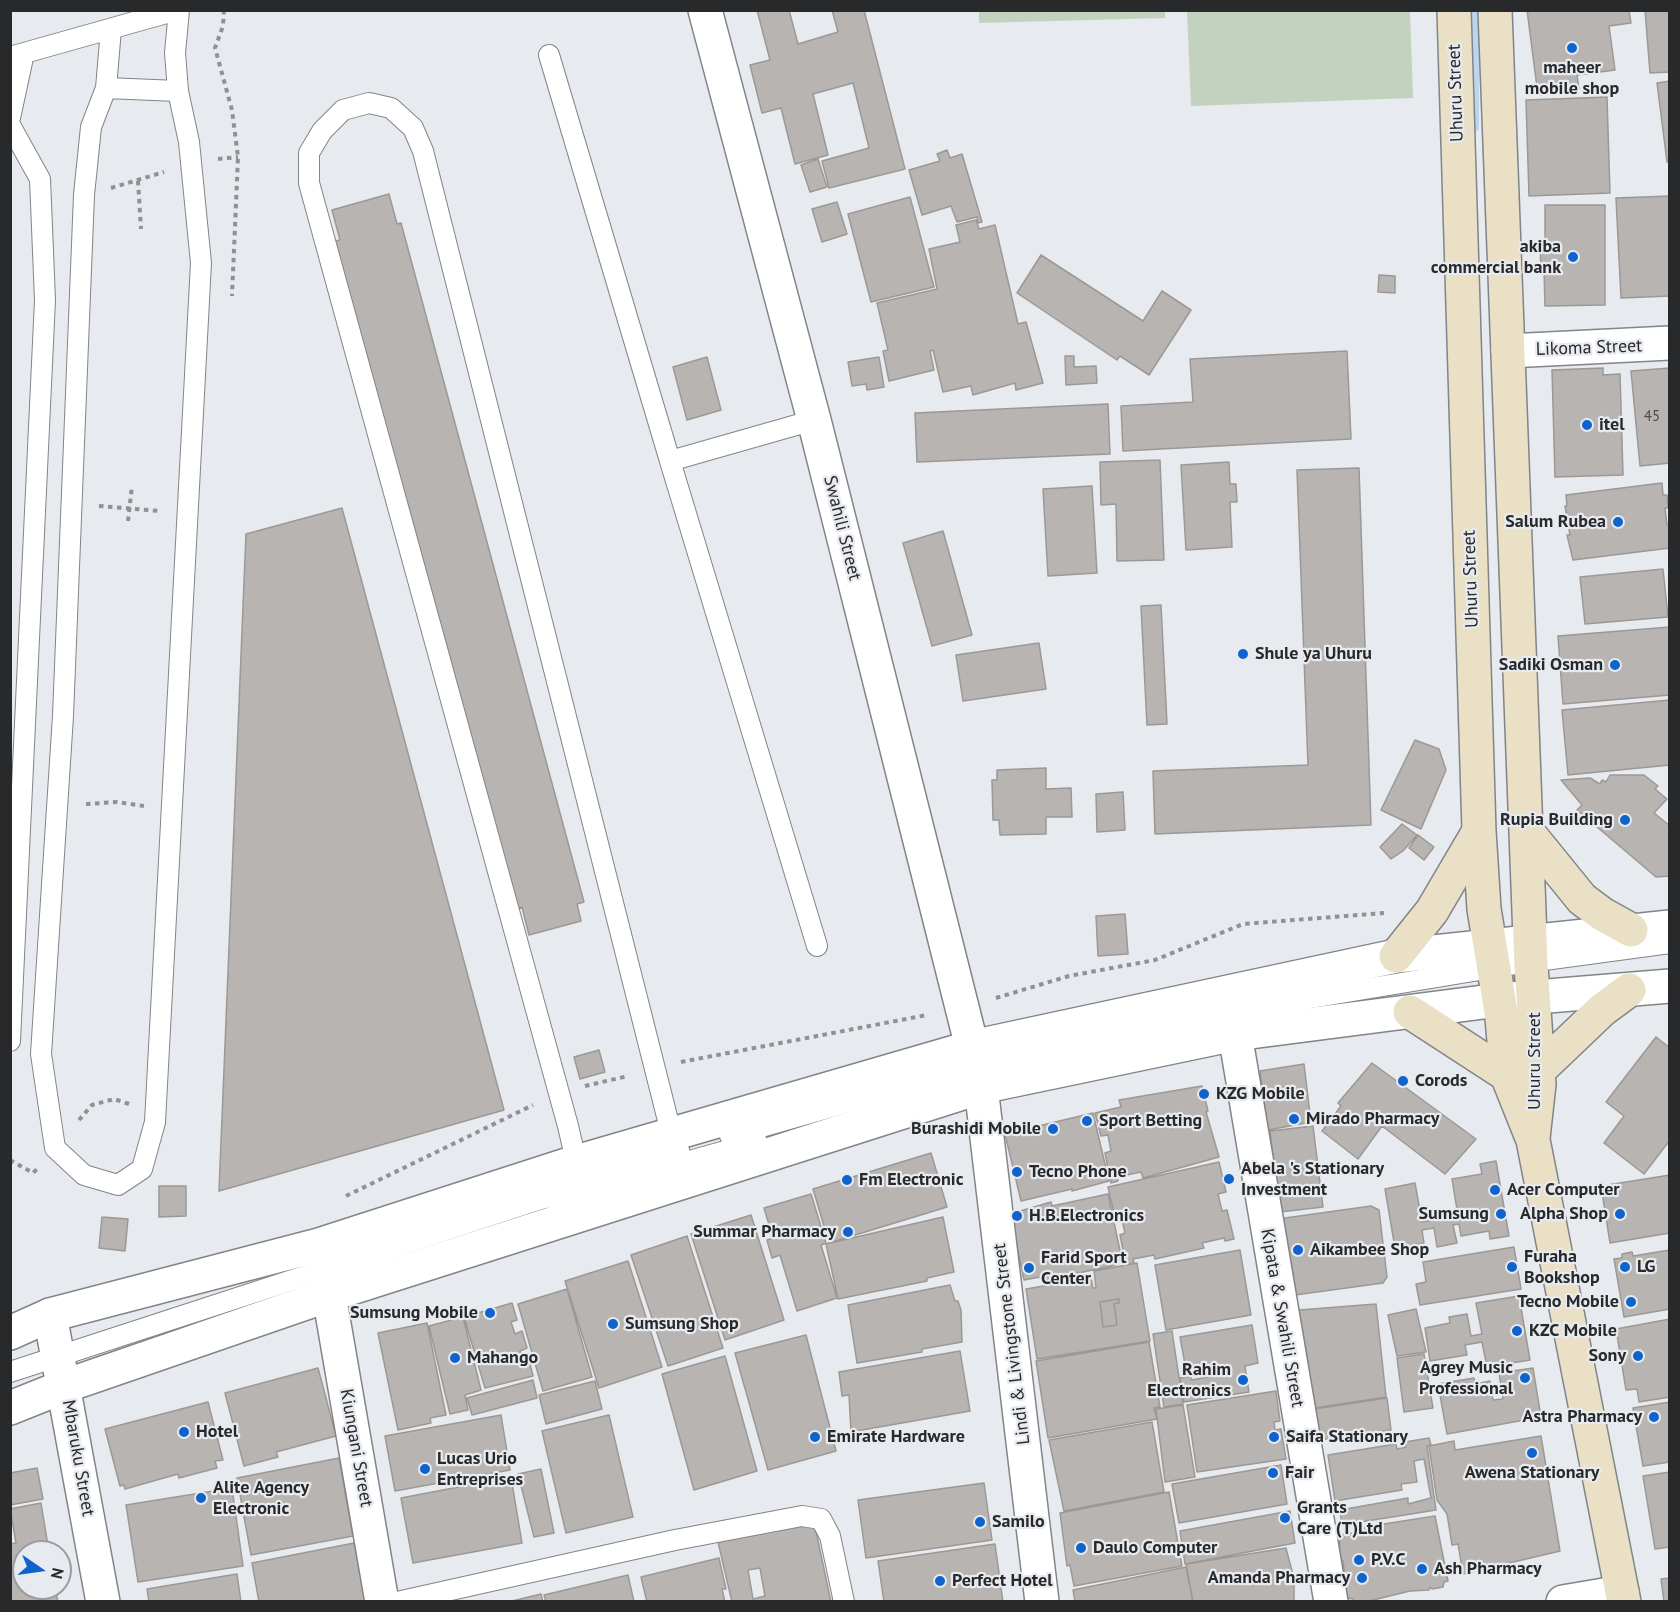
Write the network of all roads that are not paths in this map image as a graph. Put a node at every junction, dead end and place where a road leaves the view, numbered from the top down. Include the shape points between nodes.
1 (178, 10) edge
2 (705, 10) edge
3 (1454, 10) edge
4 (1495, 10) edge
5 (111, 29) junction
6 (17, 55) edge
7 (549, 55) dead end
8 (106, 88) junction
9 (178, 91) junction
10 (10, 118) edge
11 (10, 125) edge
12 (1670, 343) edge
13 (1508, 351) junction
14 (814, 420) junction
15 (670, 460) junction
16 (1526, 830) junction
17 (1479, 831) junction
18 (1670, 927) edge
19 (1631, 930) junction
20 (1670, 944) edge
21 (817, 946) dead end
22 (1396, 956) junction
23 (1532, 972) junction
24 (1670, 975) edge
25 (1495, 977) junction
26 (1670, 986) edge
27 (1629, 990) junction
28 (1410, 1012) junction
29 (1234, 1034) junction
30 (10, 1041) edge
31 (972, 1047) junction
32 (1523, 1073) junction
33 (981, 1087) junction
34 (675, 1150) junction
35 (579, 1177) junction
36 (329, 1295) junction
37 (50, 1315) junction
38 (10, 1333) edge
39 (62, 1371) junction
40 (10, 1372) edge
41 (10, 1408) edge
42 (1623, 1597) edge
43 (103, 1602) edge
44 (382, 1602) edge
45 (397, 1602) edge
46 (844, 1602) edge
47 (1042, 1602) edge
48 (1331, 1602) edge
49 (1563, 1602) edge

1 - 5 lane
1 - 9 lane
2 - 14 street, Swahili Street
3 - 17 main road, Uhuru Street
4 - 13 main road, Uhuru Street
5 - 6 lane
5 - 8 lane
6 - 10 lane
7 - 15 lane
8 - 9 lane
8 - 9 lane via 91,127 84,195 57,806 41,1054 55,1148 84,1175 118,1185 142,1169 155,1122 201,263 191,162
11 - 30 lane via 40,179 45,300
12 - 13 street, Likoma Street
13 - 16 main road, Uhuru Street
14 - 15 lane
14 - 31 street, Swahili Street
15 - 21 lane
16 - 19 main road via 1582,899
16 - 23 main road, Uhuru Street
17 - 22 main road via 1432,911
17 - 25 main road, Uhuru Street via 1484,909
18 - 19 street
19 - 23 street
20 - 23 lane
22 - 25 street
22 - 31 street
23 - 24 lane
23 - 25 street
23 - 25 street
23 - 27 street
23 - 32 main road, Uhuru Street
25 - 28 street
25 - 32 main road, Uhuru Street
25 - 34 lane via 1144,1042
26 - 27 street
27 - 32 main road
28 - 29 street
28 - 32 main road
29 - 33 street
29 - 48 street, Kipata & Swahili Street
31 - 34 street
32 - 42 main road, Uhuru Street
33 - 36 street
33 - 47 street, Lindi & Livingstone Street
34 - 35 street
34 - 35 lane via 423,151 413,128 391,108 369,103 343,110 322,130 309,153 309,183
35 - 37 street
35 - 39 lane via 541,1199
36 - 39 street
36 - 44 street, Kiungani Street
37 - 38 street
37 - 39 street, Mbaruku Street
39 - 40 lane
39 - 41 street
39 - 43 street, Mbaruku Street
42 - 49 street
45 - 46 lane via 802,1516 821,1519 830,1536

